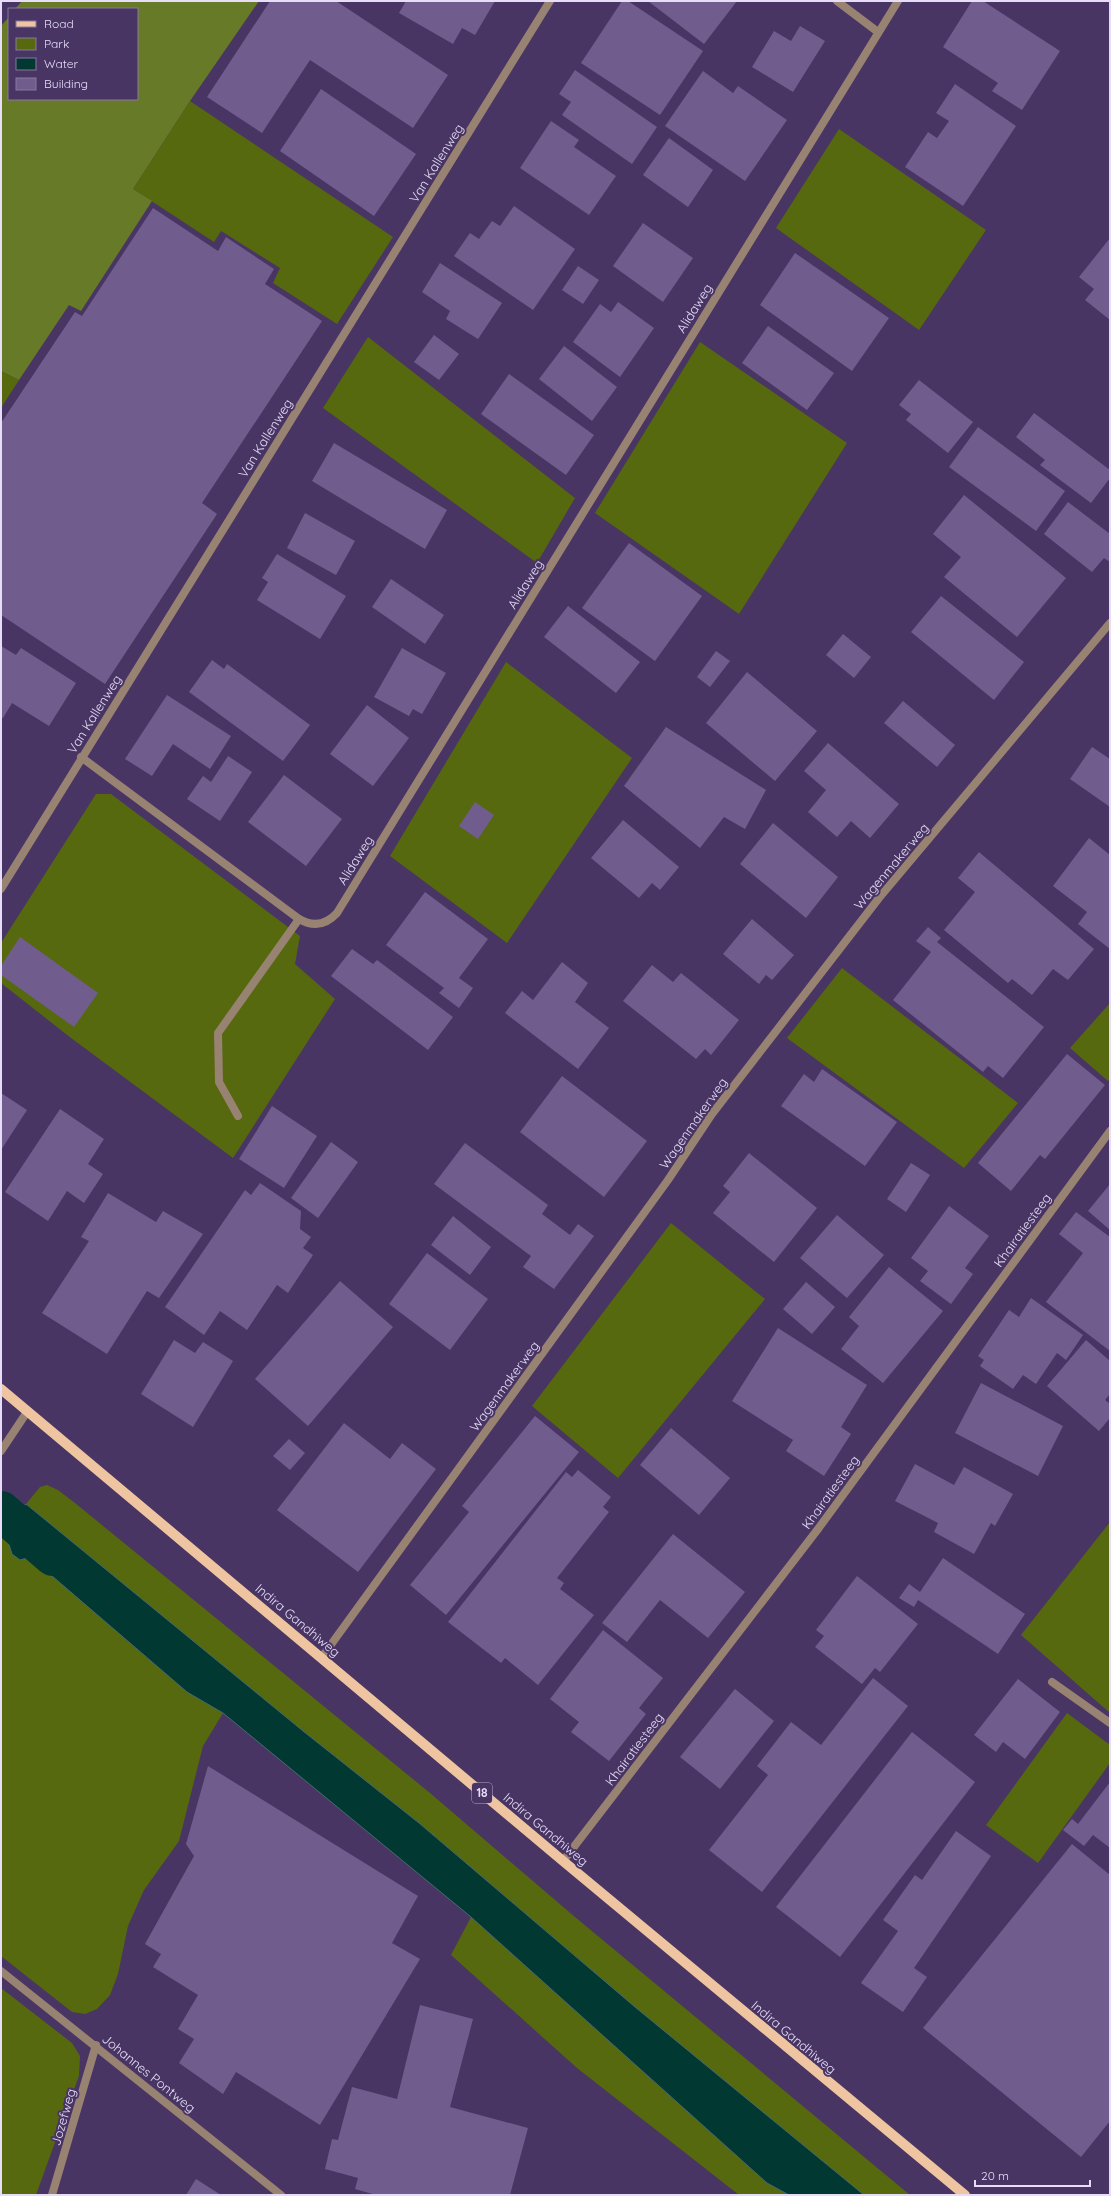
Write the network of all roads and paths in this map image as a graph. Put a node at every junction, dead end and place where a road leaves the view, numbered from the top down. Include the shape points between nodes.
1 (550, 1) edge
2 (838, 1) edge
3 (898, 1) edge
4 (878, 32) junction
5 (1110, 623) edge
6 (81, 757) junction
7 (1, 889) edge
8 (298, 919) junction
9 (238, 1116) dead end
10 (1110, 1131) edge
11 (1, 1389) edge
12 (27, 1412) junction
13 (1, 1451) edge
14 (322, 1657) junction
15 (1052, 1682) dead end
16 (1110, 1723) edge
17 (563, 1861) junction
18 (1, 1971) edge
19 (96, 2045) junction
20 (52, 2195) edge
21 (281, 2195) edge
22 (965, 2195) edge

1 - 6 street, Van Kallenweg
2 - 4 street
3 - 4 street, Alidaweg
4 - 8 street, Alidaweg via 337,913 331,919 315,924
5 - 14 street, Wagenmakerweg via 879,898 712,1114 668,1180
6 - 7 street, Van Kallenweg
6 - 8 street, Alidaweg
8 - 9 street via 218,1033 219,1082
10 - 17 street, Khairatiesteeg via 818,1529
11 - 12 main road, Indira Gandhiweg / 18
12 - 13 street
12 - 14 main road, Indira Gandhiweg / 18
14 - 17 main road, Indira Gandhiweg / 18
15 - 16 street
17 - 22 main road, Indira Gandhiweg / 18
18 - 19 street, Johannes Pontweg
19 - 20 street, Jozefweg
19 - 21 street, Johannes Pontweg

